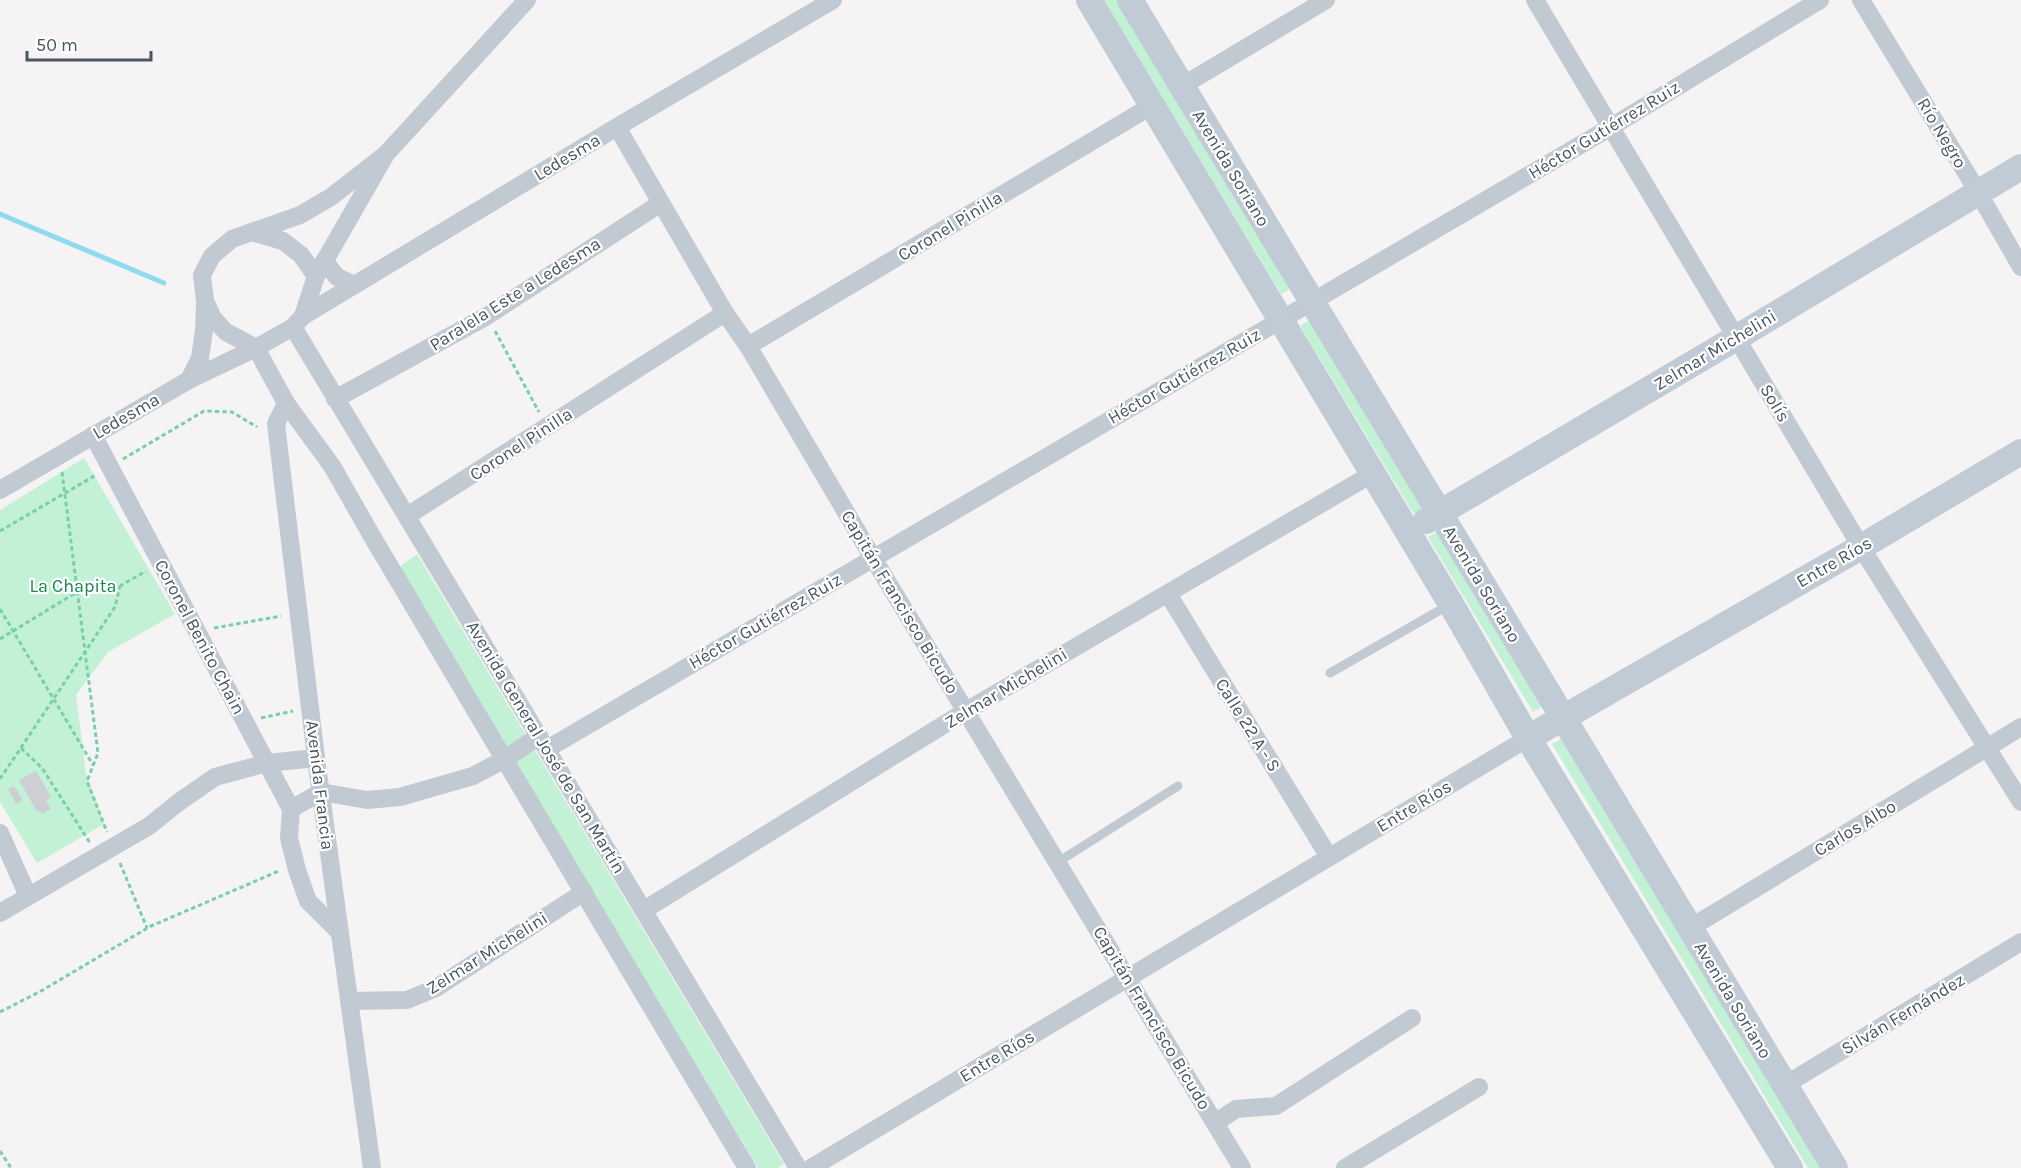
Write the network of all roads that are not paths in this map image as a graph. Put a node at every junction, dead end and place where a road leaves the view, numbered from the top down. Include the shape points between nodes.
1 (527, 0) edge
2 (833, 0) edge
3 (1089, 0) edge
4 (1130, 0) edge
5 (1326, 0) edge
6 (1535, 0) edge
7 (1820, 0) edge
8 (1861, 0) edge
9 (1182, 86) junction
10 (1153, 105) junction
11 (617, 127) junction
12 (1611, 127) junction
13 (386, 154) junction
14 (2021, 167) edge
15 (1978, 192) junction
16 (661, 202) junction
17 (252, 232) junction
18 (2021, 267) edge
19 (320, 268) junction
20 (354, 285) junction
21 (205, 302) junction
22 (1312, 302) junction
23 (725, 313) junction
24 (1280, 320) junction
25 (298, 322) junction
26 (1736, 338) junction
27 (748, 346) junction
28 (256, 348) junction
29 (189, 380) junction
30 (335, 399) junction
31 (286, 403) junction
32 (93, 435) junction
33 (2021, 452) edge
34 (1372, 474) junction
35 (0, 490) edge
36 (1439, 513) junction
37 (407, 516) junction
38 (1408, 531) junction
39 (1861, 547) junction
40 (873, 558) junction
41 (1168, 594) junction
42 (1451, 604) junction
43 (1330, 673) dead end
44 (966, 711) junction
45 (1563, 717) junction
46 (2021, 727) edge
47 (1528, 738) junction
48 (543, 743) junction
49 (1988, 747) junction
50 (316, 758) junction
51 (506, 759) junction
52 (267, 763) junction
53 (1178, 786) dead end
54 (321, 792) junction
55 (2021, 802) edge
56 (291, 809) junction
57 (0, 833) edge
58 (1329, 857) junction
59 (1058, 862) junction
60 (584, 892) junction
61 (28, 896) junction
62 (644, 910) junction
63 (0, 913) edge
64 (1690, 928) junction
65 (340, 933) junction
66 (2021, 942) edge
67 (1128, 977) junction
68 (349, 1000) junction
69 (1412, 1018) dead end
70 (1785, 1085) junction
71 (1479, 1087) dead end
72 (1215, 1123) junction
73 (369, 1168) edge
74 (747, 1168) edge
75 (798, 1168) edge
76 (811, 1168) edge
77 (1242, 1168) edge
78 (1345, 1168) edge
79 (1790, 1168) edge
80 (1835, 1168) edge

1 - 13 street
2 - 11 street, Ledesma
3 - 10 street, Avenida Soriano
4 - 9 street, Avenida Soriano
5 - 9 street
6 - 12 street, Solís
7 - 12 street, Héctor Gutiérrez Ruiz
8 - 15 street, Río Negro
9 - 22 street, Avenida Soriano
10 - 24 street, Avenida Soriano
10 - 27 street, Coronel Pinilla
11 - 16 street, Capitán Francisco Bicudo
11 - 20 street, Ledesma
12 - 22 street, Héctor Gutiérrez Ruiz
12 - 26 street, Solís
13 - 17 street via 331,197 300,215
13 - 19 street
14 - 15 street, Zelmar Michelini
15 - 18 street, Río Negro
15 - 26 street, Zelmar Michelini
16 - 23 street, Capitán Francisco Bicudo
16 - 30 street, Paralela Este a Ledesma via 487,316
17 - 19 street via 283,241
17 - 21 street via 232,239 213,256 202,275
19 - 20 street
19 - 25 street
20 - 25 street, Ledesma
21 - 28 street via 226,332
21 - 29 street via 200,358
22 - 24 street, Héctor Gutiérrez Ruiz
22 - 36 street, Avenida Soriano
23 - 27 street, Capitán Francisco Bicudo
23 - 37 street, Coronel Pinilla
24 - 34 street, Avenida Soriano
24 - 40 street, Héctor Gutiérrez Ruiz
25 - 28 street
25 - 30 street, Avenida General José de San Martín
26 - 36 street, Zelmar Michelini
26 - 39 street, Solís
27 - 40 street, Capitán Francisco Bicudo
28 - 29 street, Ledesma
28 - 31 street
29 - 32 street, Ledesma
30 - 37 street, Avenida General José de San Martín
31 - 50 street, Avenida Francia via 276,424
31 - 51 street via 332,466
32 - 35 street, Ledesma
32 - 52 street, Coronel Benito Chain
33 - 39 street, Entre Ríos
34 - 38 street, Avenida Soriano
34 - 41 street, Zelmar Michelini
36 - 38 street, Zelmar Michelini
36 - 45 street, Avenida Soriano
37 - 48 street, Avenida General José de San Martín
38 - 42 street, Avenida Soriano
39 - 45 street, Entre Ríos
39 - 49 street, Solís
40 - 44 street, Capitán Francisco Bicudo
40 - 48 street, Héctor Gutiérrez Ruiz
41 - 44 street, Zelmar Michelini
41 - 58 street, Calle 22 A - S
42 - 43 lane
42 - 47 street, Avenida Soriano
44 - 59 street, Capitán Francisco Bicudo
44 - 62 street, Zelmar Michelini
45 - 47 street, Entre Ríos
45 - 64 street, Avenida Soriano
46 - 49 street, Carlos Albo
47 - 58 street, Entre Ríos
47 - 79 street, Avenida Soriano
48 - 51 street, Héctor Gutiérrez Ruiz
48 - 62 street, Avenida General José de San Martín
49 - 55 street, Solís
49 - 64 street, Carlos Albo
50 - 52 street
50 - 54 street, Avenida Francia
51 - 54 street, Héctor Gutiérrez Ruiz via 473,776 400,797 368,800
51 - 60 street
52 - 56 street, Coronel Benito Chain
52 - 61 street via 215,777 149,826
53 - 59 lane
54 - 56 street
54 - 65 street, Avenida Francia
56 - 65 street via 289,838 308,901
57 - 61 street
58 - 67 street, Entre Ríos
59 - 67 street, Capitán Francisco Bicudo
60 - 68 street, Zelmar Michelini via 436,988 407,1000
60 - 74 street
61 - 63 street
62 - 75 street, Avenida General José de San Martín
64 - 70 street, Avenida Soriano
65 - 68 street, Avenida Francia
66 - 70 street, Silván Fernández
67 - 72 street, Capitán Francisco Bicudo
67 - 76 street, Entre Ríos
68 - 73 street, Avenida Francia
69 - 72 street via 1276,1106 1236,1109
70 - 80 street, Avenida Soriano
71 - 78 street
72 - 77 street, Capitán Francisco Bicudo

